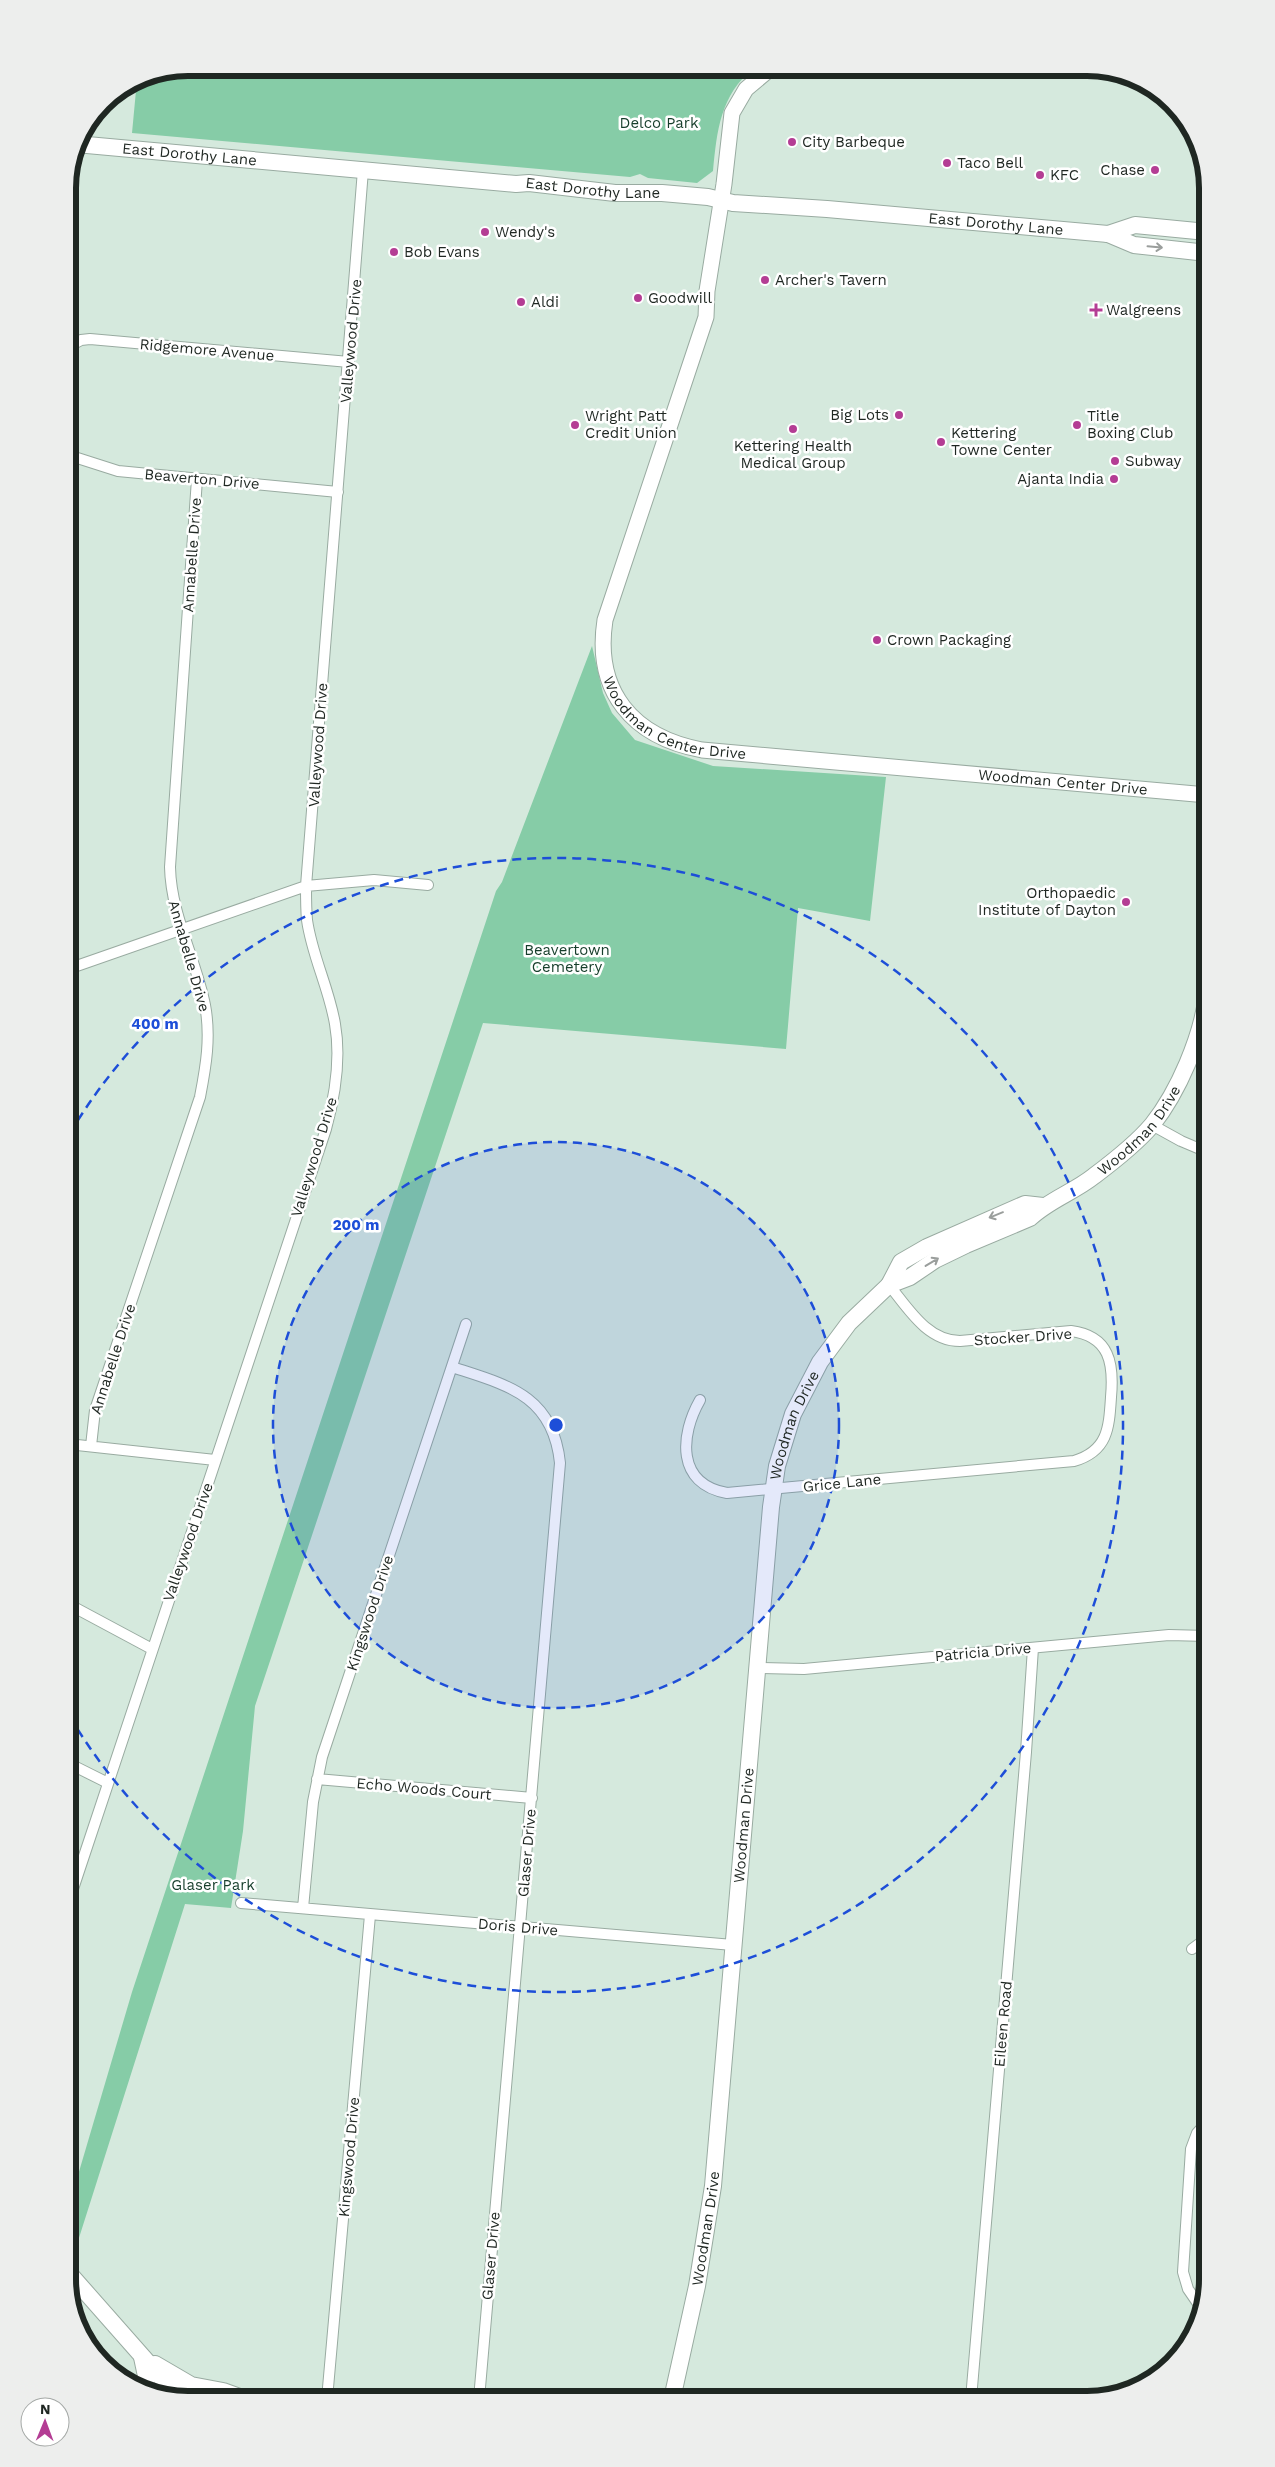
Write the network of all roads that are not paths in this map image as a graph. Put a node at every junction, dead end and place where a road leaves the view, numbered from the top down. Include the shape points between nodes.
1 (761, 76) edge
2 (85, 145) edge
3 (363, 170) junction
4 (721, 200) junction
5 (1199, 231) edge
6 (1108, 234) junction
7 (1199, 252) edge
8 (76, 343) edge
9 (349, 362) junction
10 (76, 458) edge
11 (197, 479) junction
12 (338, 492) junction
13 (1199, 794) edge
14 (428, 885) dead end
15 (306, 886) junction
16 (183, 930) junction
17 (76, 966) edge
18 (1199, 1032) edge
19 (1152, 1125) junction
20 (1199, 1149) edge
21 (889, 1285) junction
22 (466, 1324) dead end
23 (452, 1367) junction
24 (700, 1400) dead end
25 (76, 1445) edge
26 (91, 1446) junction
27 (216, 1460) junction
28 (1074, 1461) joint
29 (773, 1490) junction
30 (76, 1608) edge
31 (1199, 1636) edge
32 (1033, 1648) junction
33 (152, 1649) junction
34 (758, 1668) junction
35 (76, 1767) edge
36 (317, 1779) junction
37 (108, 1783) junction
38 (532, 1798) junction
39 (76, 1880) edge
40 (241, 1903) dead end
41 (303, 1908) junction
42 (370, 1915) junction
43 (520, 1927) junction
44 (1199, 1944) edge
45 (733, 1945) junction
46 (1192, 1949) dead end
47 (1199, 2131) edge
48 (76, 2281) edge
49 (1197, 2301) edge
50 (141, 2355) junction
51 (147, 2383) edge
52 (172, 2390) edge
53 (218, 2391) edge
54 (328, 2391) edge
55 (480, 2391) edge
56 (674, 2391) edge
57 (971, 2391) edge

1 - 4 street, Woodman Center Drive via 746,89 732,114
2 - 3 main road, East Dorothy Lane
3 - 4 main road, East Dorothy Lane
3 - 9 street, Valleywood Drive
4 - 6 main road, East Dorothy Lane via 733,204 827,209
4 - 13 street, Woodman Center Drive via 706,317 605,620 605,665 623,707 653,734 678,746 702,750
5 - 6 main road, East Dorothy Lane via 1135,224
6 -> 7 main road, East Dorothy Lane via 1134,245
8 - 9 street, Ridgemore Avenue via 90,339
9 - 12 street, Valleywood Drive
10 - 11 street, Beaverton Drive via 118,471
11 - 12 street, Beaverton Drive
11 - 16 street, Annabelle Drive via 170,867 170,884
12 - 15 street, Valleywood Drive
14 - 15 street via 374,880
15 - 16 street
15 - 27 street, Valleywood Drive via 308,927 326,980 336,1025 334,1093 326,1129
16 - 17 street
16 - 26 street, Annabelle Drive via 206,1006 207,1063 197,1106 95,1410
18 - 19 main road, Woodman Drive via 1184,1070
19 - 20 street
19 - 21 main road, Woodman Drive via 1094,1176 1043,1206 1025,1204 927,1246 901,1262
21 - 28 street, Stocker Drive via 928,1330 942,1339 960,1341 1071,1331 1098,1342 1106,1351 1112,1368 1109,1424 1097,1448
21 - 29 main road, Woodman Drive via 849,1323 808,1383 785,1435
22 - 23 street, Kingswood Drive
23 - 36 street, Kingswood Drive
23 - 38 street, Glaser Drive via 502,1383 522,1394 544,1417 556,1437 559,1481
24 - 29 street, Grice Lane via 686,1436 687,1461 696,1476 710,1488 727,1493
25 - 26 street
26 - 27 street
27 - 33 street, Valleywood Drive
28 - 29 street, Grice Lane
29 - 34 main road, Woodman Drive
30 - 33 street
31 - 32 street, Patricia Drive via 1169,1635
32 - 34 street, Patricia Drive via 804,1669
32 - 57 street, Eileen Road
33 - 37 street, Valleywood Drive
34 - 45 main road, Woodman Drive
35 - 37 street
36 - 38 street, Echo Woods Court
36 - 41 street, Kingswood Drive
37 - 39 street, Valleywood Drive
38 - 43 street, Glaser Drive
40 - 41 street, Doris Drive
41 - 42 street, Doris Drive
42 - 43 street, Doris Drive
42 - 54 street, Kingswood Drive
43 - 45 street, Doris Drive
43 - 55 street, Glaser Drive
44 - 46 street
45 - 56 main road, Woodman Drive via 710,2204 697,2286
47 - 49 street via 1191,2149 1183,2272 1188,2290
48 - 50 main road
50 - 51 street
50 - 52 main road
50 - 53 main road via 191,2385

